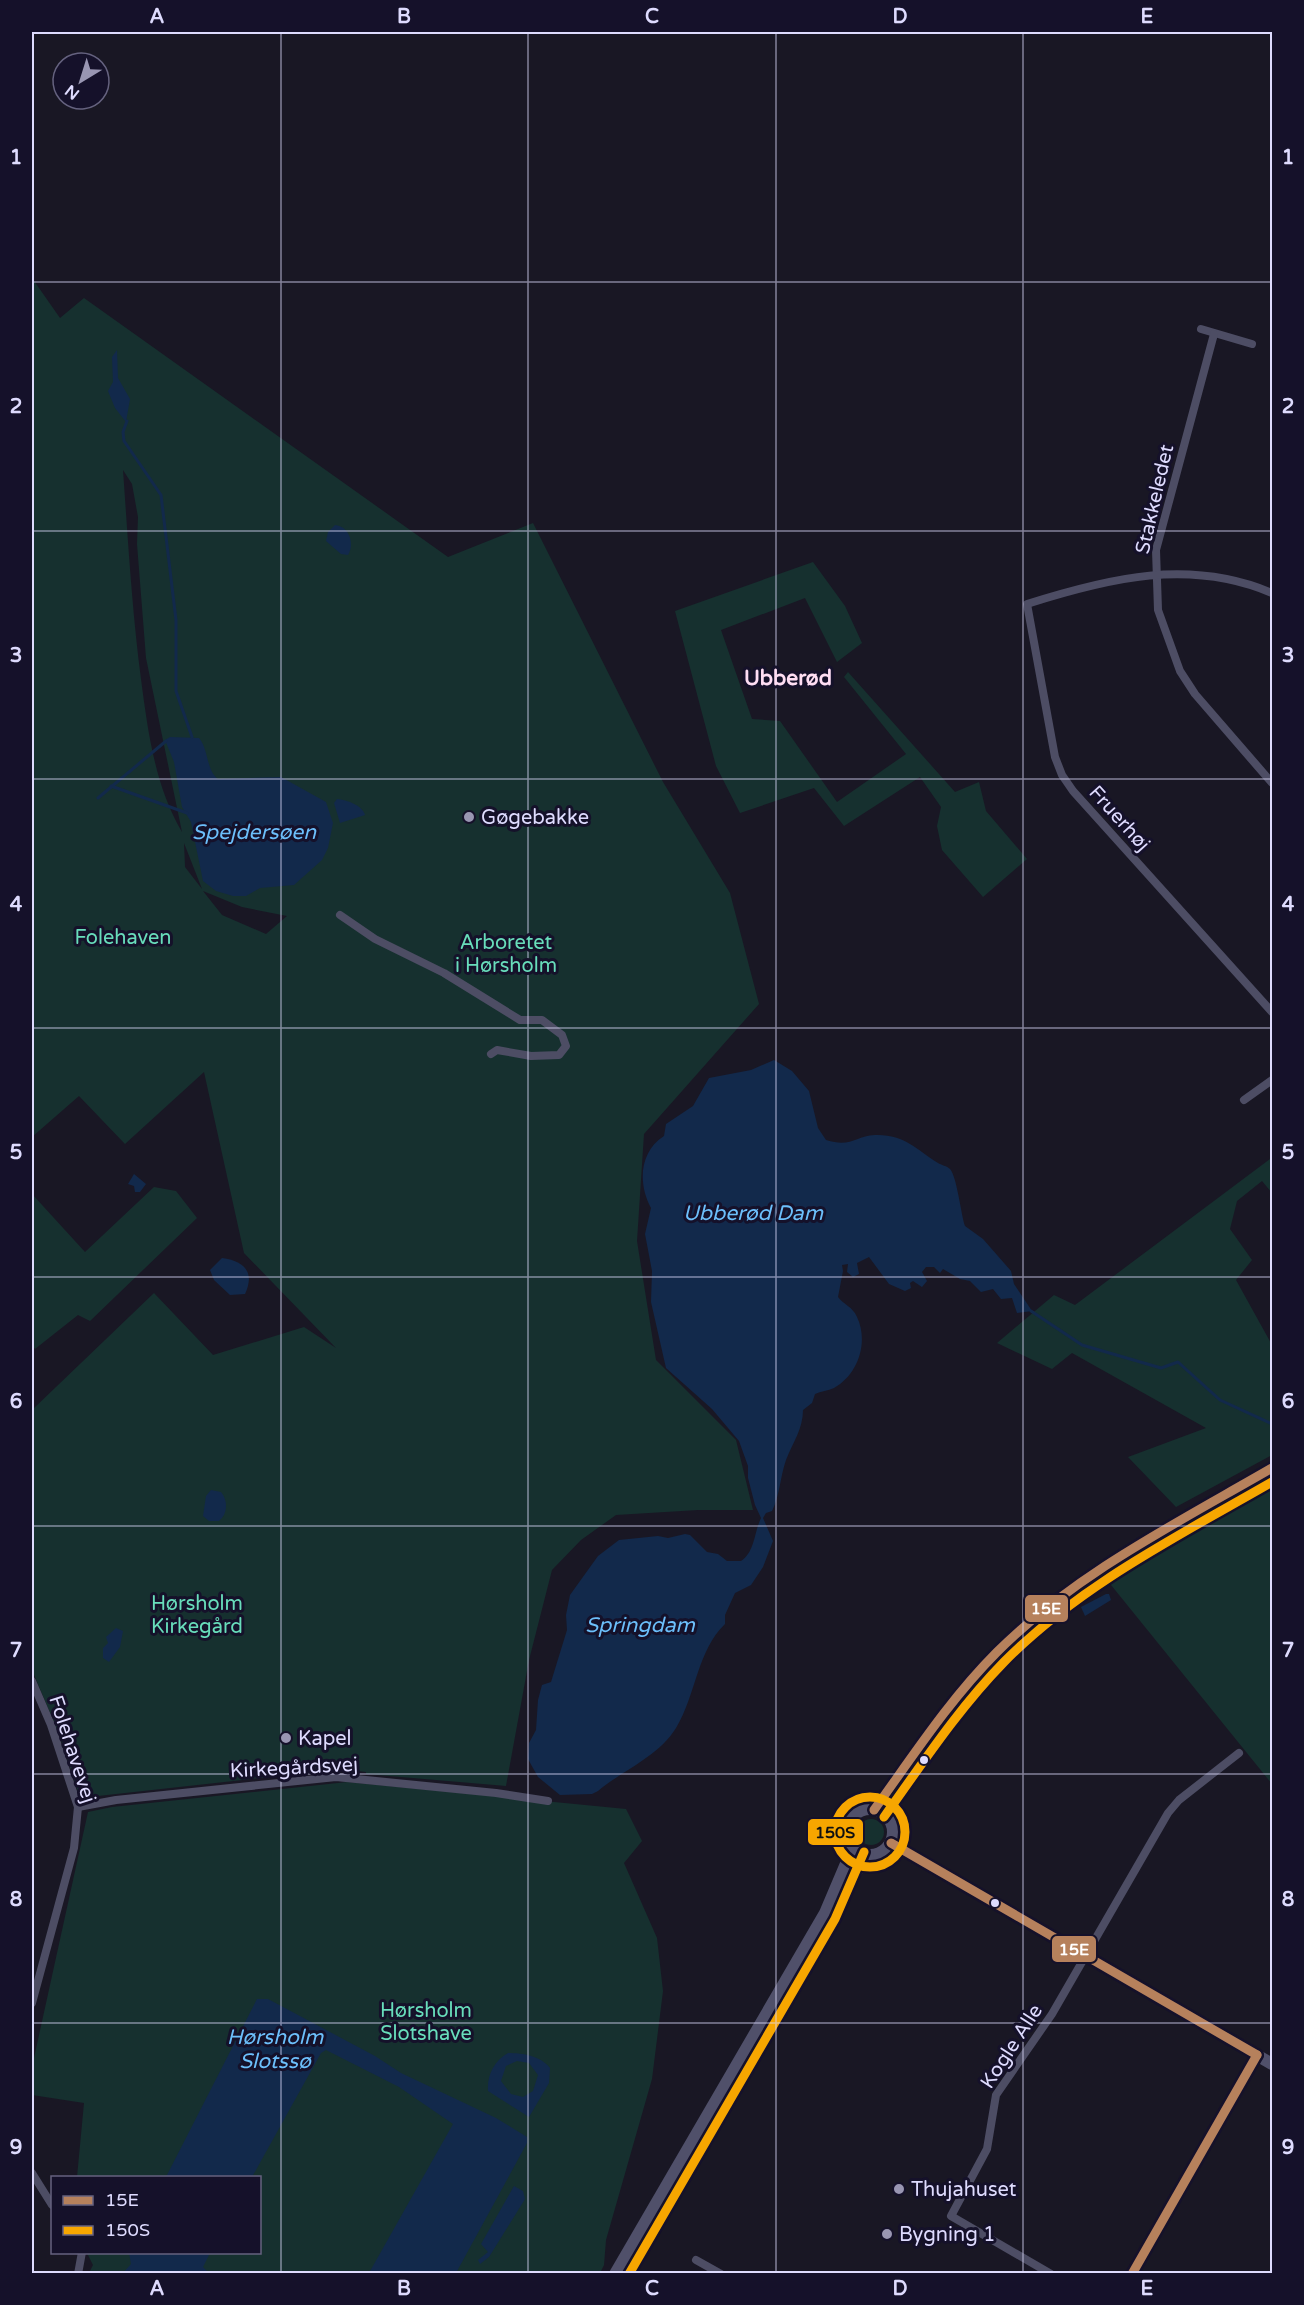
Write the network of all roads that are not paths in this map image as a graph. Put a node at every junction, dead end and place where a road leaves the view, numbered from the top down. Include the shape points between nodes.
1 (1201, 329) dead end
2 (1215, 334) junction
3 (1252, 344) dead end
4 (1155, 573) junction
5 (1272, 593) edge
6 (1272, 783) edge
7 (340, 915) dead end
8 (1272, 1012) edge
9 (491, 1054) dead end
10 (1272, 1080) edge
11 (1244, 1100) dead end
12 (1272, 1468) edge
13 (32, 1681) edge
14 (934, 1729) junction
15 (1239, 1754) dead end
16 (548, 1801) dead end
17 (78, 1807) junction
18 (874, 1810) junction
19 (888, 1817) junction
20 (891, 1843) junction
21 (854, 1847) junction
22 (868, 1855) junction
23 (825, 1913) junction
24 (1085, 1957) junction
25 (32, 2002) edge
26 (1257, 2055) junction
27 (1272, 2064) edge
28 (32, 2173) edge
29 (51, 2203) edge
30 (82, 2254) edge
31 (696, 2260) dead end
32 (78, 2274) edge
33 (615, 2274) edge
34 (721, 2274) edge
35 (1051, 2274) edge
36 (1132, 2274) edge

1 - 2 street
2 - 3 street
2 - 4 street, Stakkeledet via 1161,523
4 - 5 street via 1212,575
4 - 6 street, Stakkeledet via 1158,610 1180,671 1195,694
4 - 8 street, Fruerhøj via 1075,589 1028,604 1055,757 1073,791
7 - 9 street via 375,939 444,973 520,1020 542,1020 566,1042 564,1051 558,1055 531,1056 513,1050
10 - 11 street
12 - 14 main road via 1107,1565 1040,1614 997,1653
13 - 17 street, Folehavevej
14 - 18 main road
14 - 19 main road
15 - 24 street via 1168,1813
16 - 17 street, Kirkegårdsvej via 336,1777
17 - 25 street, Folehavevej via 74,1848
18 - 19 main road
18 - 21 main road via 861,1812 851,1821 848,1838
19 - 20 main road via 893,1833
20 - 22 main road via 885,1850
20 - 24 main road
21 - 22 main road
21 - 23 main road
22 - 23 main road
23 - 33 main road
24 - 26 main road
24 - 35 street, Kogle Alle via 1033,2044 996,2095 987,2149 951,2216
26 - 27 main road
26 - 36 street
28 - 29 street
30 - 32 street
31 - 34 street

